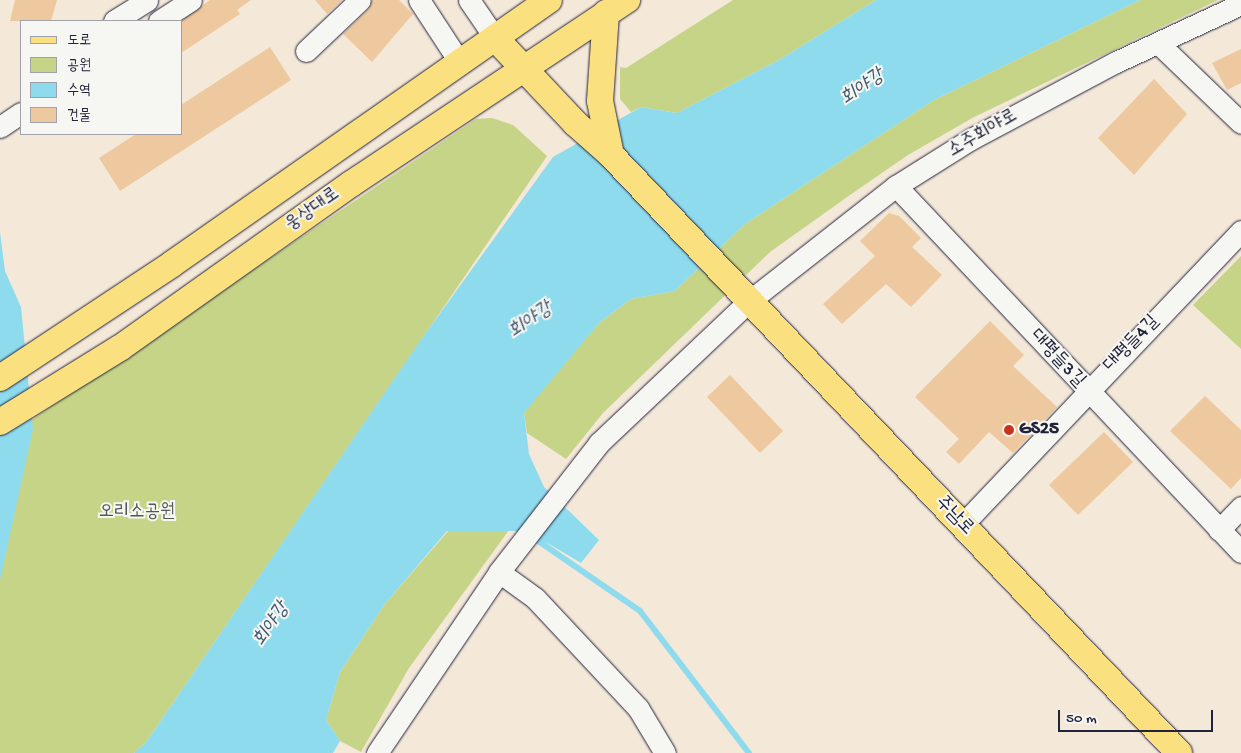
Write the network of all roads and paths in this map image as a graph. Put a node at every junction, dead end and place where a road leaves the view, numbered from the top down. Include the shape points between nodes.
1 (147, 0) edge
2 (191, 0) edge
3 (360, 0) edge
4 (419, 0) edge
5 (469, 0) edge
6 (548, 0) edge
7 (1241, 4) edge
8 (617, 6) edge
9 (116, 20) edge
10 (161, 20) edge
11 (494, 38) junction
12 (1158, 42) junction
13 (306, 51) dead end
14 (460, 63) junction
15 (523, 68) junction
16 (20, 114) edge
17 (1241, 123) edge
18 (0, 127) edge
19 (611, 155) junction
20 (896, 186) junction
21 (1241, 231) edge
22 (748, 302) junction
23 (0, 378) edge
24 (1086, 391) junction
25 (0, 422) edge
26 (1241, 506) edge
27 (963, 524) junction
28 (1219, 530) junction
29 (1241, 552) edge
30 (503, 568) junction
31 (378, 753) edge
32 (665, 753) edge
33 (1180, 753) edge

1 - 9 street
2 - 10 street
3 - 13 street
4 - 14 street
5 - 11 street
6 - 11 main road, 웅상대로
7 - 12 street, 소주회야로
8 - 15 main road, 웅상대로
8 - 19 main road via 600,101
11 - 14 main road, 웅상대로
11 - 15 main road, 주남로
12 - 17 street
12 - 20 street, 소주회야로 via 971,139
14 - 23 main road, 웅상대로 via 172,264
15 - 19 main road, 주남로 via 575,123
15 - 25 main road, 웅상대로 via 351,184 120,348
16 - 18 street
19 - 22 main road, 주남로
20 - 22 street, 소주회야로
20 - 24 street, 대평들3길
21 - 24 street, 대평들4길
22 - 27 main road, 주남로
22 - 30 street, 소주회야로 via 619,420
24 - 27 street, 대평들4길
24 - 28 street, 대평들3길
26 - 28 street
27 - 33 main road, 주남로
28 - 29 street, 대평들3길
30 - 31 street, 소주회야로
30 - 32 street via 631,702

